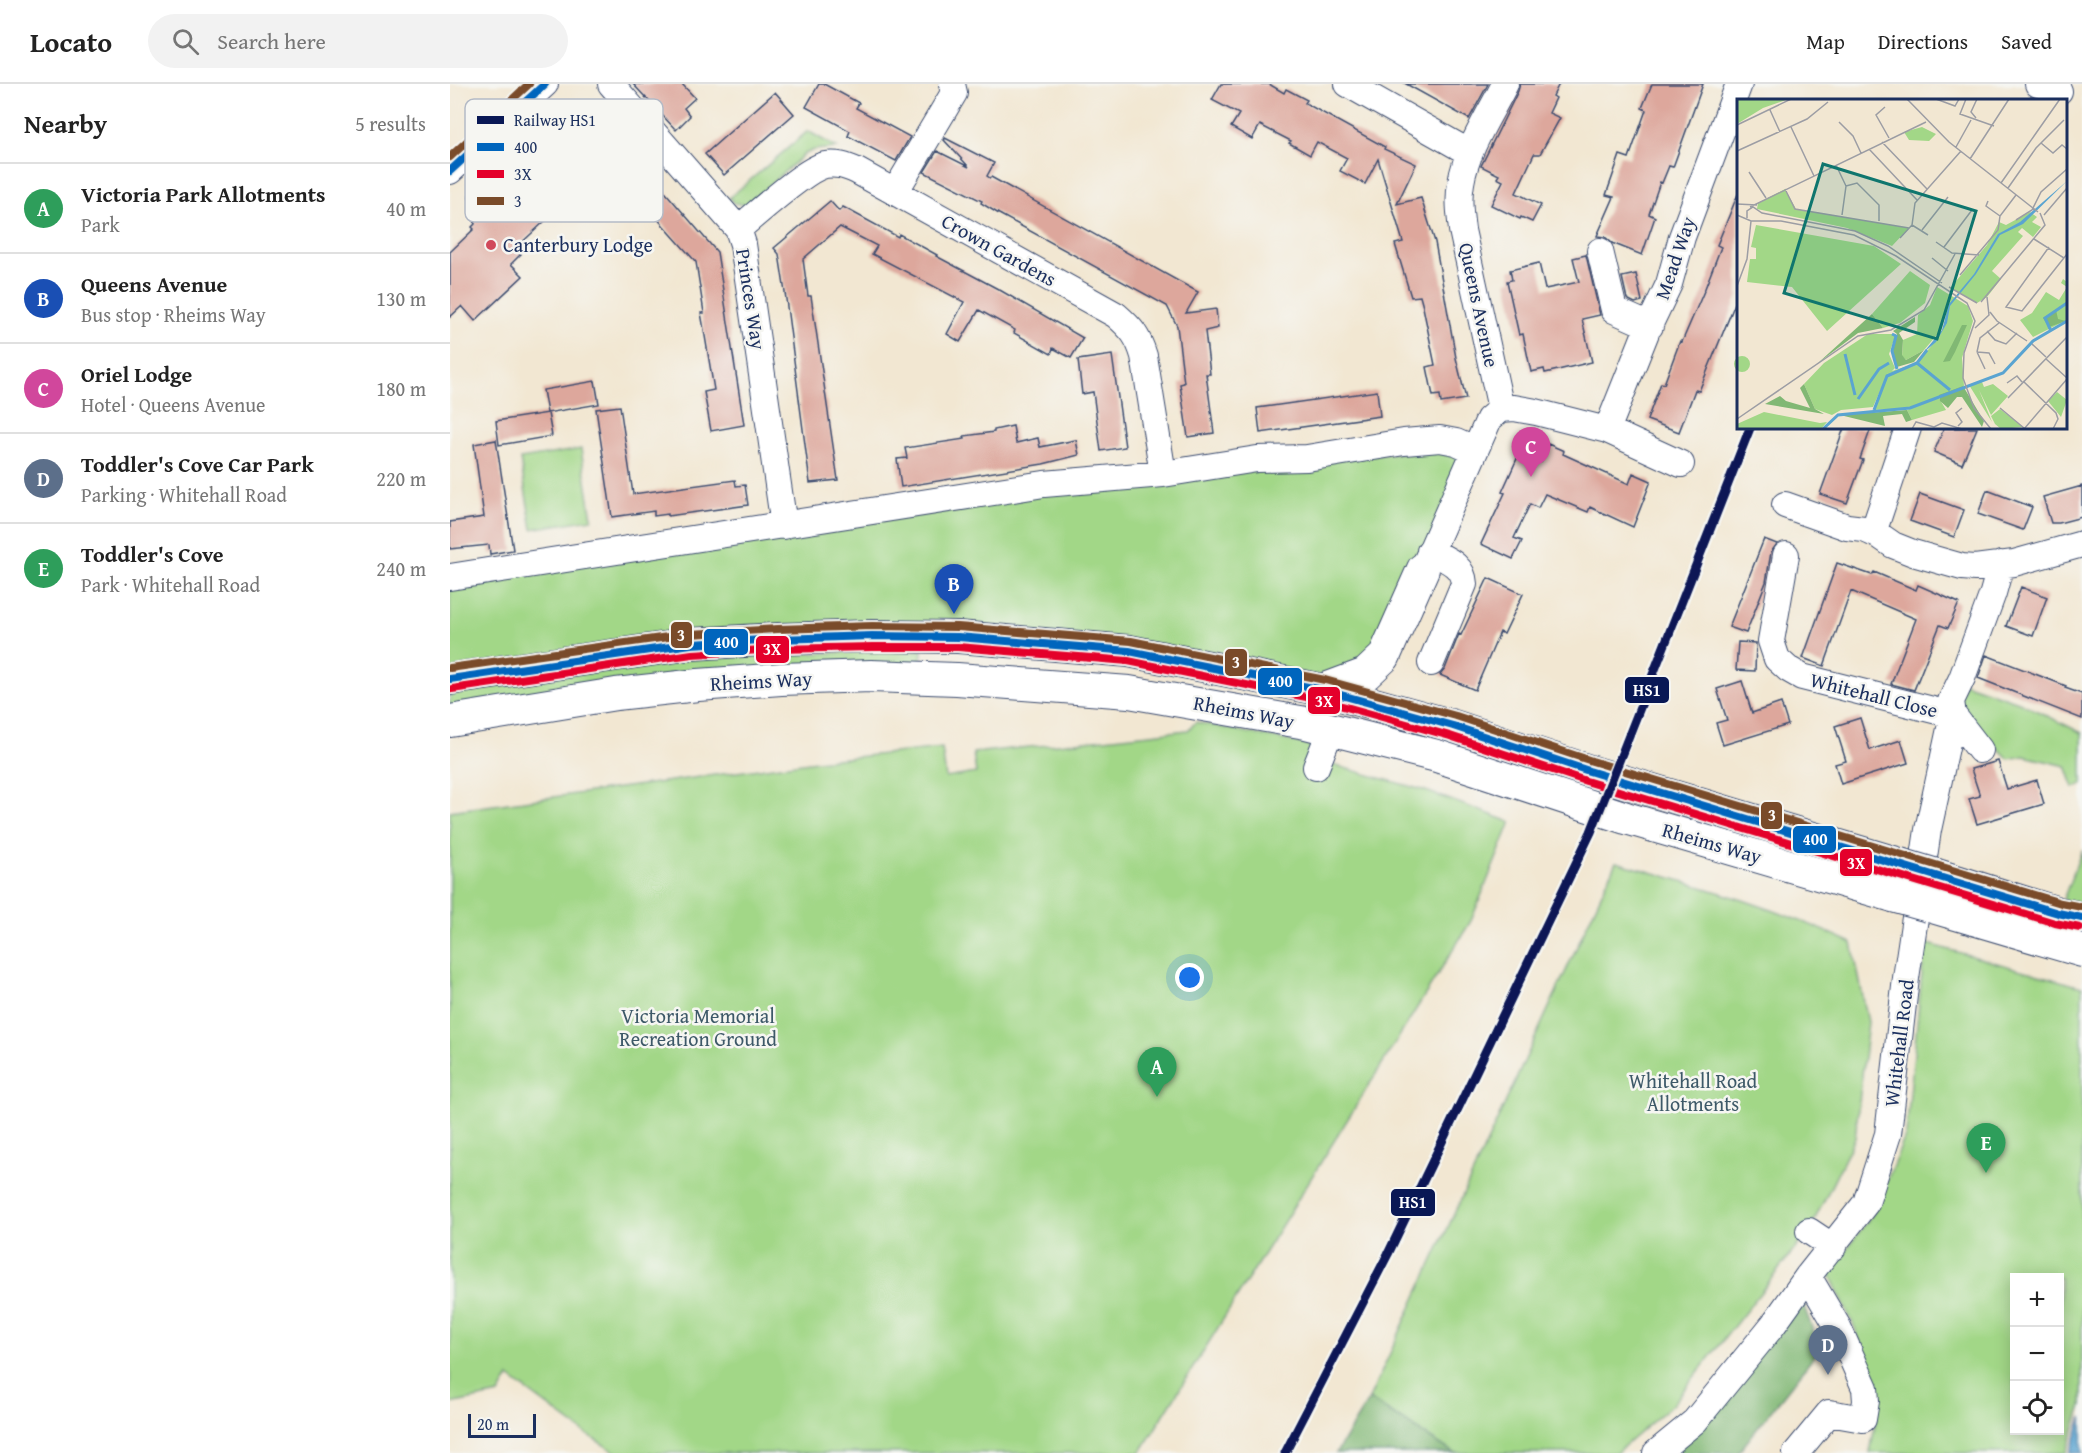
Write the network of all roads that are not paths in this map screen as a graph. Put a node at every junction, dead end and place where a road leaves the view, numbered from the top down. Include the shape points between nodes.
1 (545, 84) edge
2 (611, 84) edge
3 (952, 84) edge
4 (1348, 84) edge
5 (1505, 84) edge
6 (1739, 84) edge
7 (2044, 86) edge
8 (529, 99) edge
9 (624, 99) edge
10 (2030, 99) edge
11 (663, 143) edge
12 (1470, 153) junction
13 (465, 157) edge
14 (450, 171) edge
15 (895, 192) junction
16 (738, 229) junction
17 (1600, 252) dead end
18 (1650, 326) junction
19 (1501, 409) junction
20 (1908, 429) edge
21 (1606, 430) junction
22 (1474, 450) junction
23 (1681, 464) dead end
24 (1162, 474) junction
25 (1785, 506) dead end
26 (784, 526) junction
27 (1873, 533) junction
28 (2082, 544) edge
29 (1786, 555) dead end
30 (1426, 560) junction
31 (2001, 564) junction
32 (450, 577) edge
33 (1431, 663) dead end
34 (450, 679) edge
35 (1323, 690) junction
36 (1953, 715) junction
37 (450, 721) edge
38 (1331, 729) junction
39 (1980, 750) dead end
40 (1316, 767) dead end
41 (2082, 918) edge
42 (2079, 950) edge
43 (1809, 1231) dead end
44 (1833, 1247) junction
45 (1808, 1276) junction
46 (1656, 1453) edge
47 (1796, 1453) edge

1 - 8 street
2 - 9 street, Princes Way
3 - 15 street via 954,93
4 - 12 street
5 - 12 street, Queens Avenue
6 - 18 street, Mead Way via 1682,237 1669,284
7 - 10 street
11 - 16 street, Princes Way
12 - 19 street, Queens Avenue via 1459,206
13 - 14 street
15 - 16 street, Crown Gardens via 840,164 824,165 809,172
15 - 24 street, Crown Gardens via 1116,315 1131,328 1144,356
16 - 26 street, Princes Way
17 - 18 street via 1614,310
18 - 21 street, Mead Way
19 - 21 street via 1536,412
19 - 22 street via 1489,419
20 - 27 street
21 - 23 street
22 - 24 street via 1456,441 1440,439 1307,458 1257,459
22 - 30 street
24 - 26 street via 1044,484
25 - 27 street
26 - 32 street
27 - 31 street via 1913,553 1962,567
28 - 31 street
29 - 36 street, Whitehall Close via 1771,641 1777,659 1802,677
30 - 33 street via 1458,567 1464,584
30 - 35 main road via 1384,657 1366,674
31 - 36 street, Whitehall Road via 1951,701
34 - 35 main road, Rheims Way via 691,645 873,636 958,637 1129,651
35 - 41 main road, Rheims Way, bridge
36 - 39 street, Whitehall Close
36 - 44 street, Whitehall Road via 1928,830 1888,1134 1866,1203
37 - 38 main road, Rheims Way via 698,685 871,676 1129,692
38 - 40 street
38 - 42 main road, Rheims Way, bridge via 1437,756 1626,818
43 - 44 street
44 - 45 street, Whitehall Road
45 - 46 street, Whitehall Road via 1695,1421
45 - 47 street via 1838,1327 1865,1388 1866,1401 1863,1419 1829,1413

